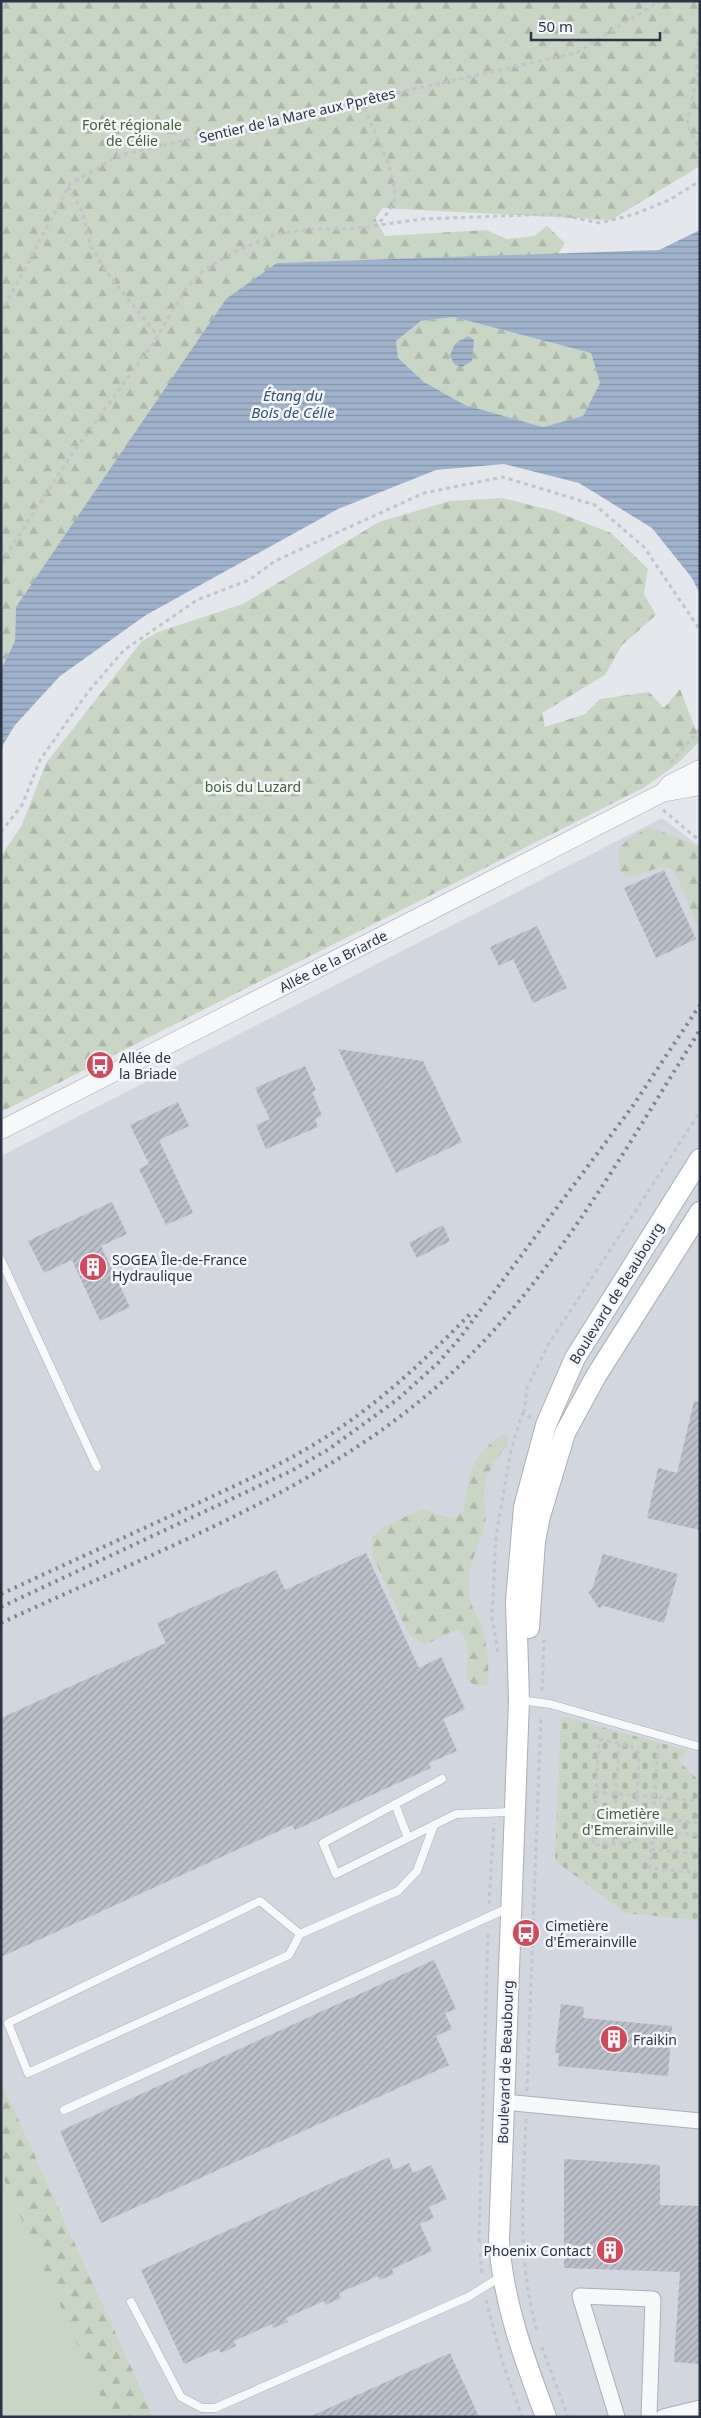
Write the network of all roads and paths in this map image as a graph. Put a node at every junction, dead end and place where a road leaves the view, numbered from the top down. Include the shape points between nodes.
1 (660, 1) edge
2 (700, 33) edge
3 (360, 101) junction
4 (700, 151) edge
5 (700, 181) edge
6 (68, 187) junction
7 (376, 226) junction
8 (1, 313) edge
9 (158, 336) junction
10 (1, 563) edge
11 (700, 630) edge
12 (700, 769) edge
13 (700, 786) edge
14 (664, 792) junction
15 (1, 832) edge
16 (700, 1112) edge
17 (1, 1130) edge
18 (700, 1159) edge
19 (700, 1212) edge
20 (1, 1260) edge
21 (546, 1425) junction
22 (97, 1467) dead end
23 (544, 1635) dead end
24 (519, 1700) junction
25 (541, 1703) junction
26 (659, 1735) junction
27 (620, 1744) junction
28 (697, 1746) dead end
29 (442, 1779) dead end
30 (595, 1792) junction
31 (616, 1793) junction
32 (636, 1795) junction
33 (655, 1796) junction
34 (700, 1800) edge
35 (395, 1804) junction
36 (515, 1812) junction
37 (654, 1818) junction
38 (700, 1823) edge
39 (434, 1826) junction
40 (653, 1831) junction
41 (700, 1835) edge
42 (408, 1838) junction
43 (613, 1843) junction
44 (651, 1849) junction
45 (700, 1854) edge
46 (700, 1872) edge
47 (510, 1908) junction
48 (300, 1934) junction
49 (504, 2102) junction
50 (526, 2104) junction
51 (64, 2110) dead end
52 (700, 2121) edge
53 (503, 2276) junction
54 (131, 2302) dead end
55 (538, 2334) dead end
56 (540, 2341) dead end
57 (700, 2408) edge
58 (546, 2417) edge
59 (568, 2417) edge
60 (617, 2417) edge
61 (649, 2417) edge
62 (663, 2417) edge

1 - 3 path, Sentier de la Mare aux Pprêtes via 576,53
2 - 4 path via 687,124
3 - 6 path, Sentier de la Mare aux Pprêtes via 120,155
3 - 7 path via 395,184 394,200
5 - 7 path via 669,200 635,214 600,223 555,214 459,216
6 - 8 path
6 - 9 path via 82,213 92,248 108,274
7 - 9 path via 276,234 234,252 203,271 187,287
9 - 10 path via 33,510
11 - 15 path via 644,547 595,505 503,476 424,493 275,561 249,580 197,600 124,650 88,692 40,760 22,805
12 - 14 street, Allée de la Briarde via 670,784
13 - 14 street, Allée de la Briarde
14 - 17 street, Allée de la Briarde
16 - 21 path via 534,1370 527,1388 524,1412
18 - 21 main road, Boulevard de Beaubourg via 591,1330
19 - 24 main road, Boulevard de Beaubourg via 596,1376 565,1433 546,1494 536,1541 528,1644
20 - 22 lane
21 - 24 main road, Boulevard de Beaubourg via 526,1498 519,1545 516,1600
23 - 25 path
24 - 25 lane
24 - 36 main road, Boulevard de Beaubourg
25 - 26 lane
25 - 50 path
26 - 28 lane
26 - 33 path
27 - 30 path via 599,1739
27 - 31 path
27 - 32 path via 631,1746 639,1753
29 - 35 lane
30 - 31 path
30 - 43 path via 593,1844
31 - 32 path
31 - 43 path
32 - 33 path
32 - 43 path via 635,1842
33 - 34 path
33 - 37 path
35 - 42 lane
35 - 42 lane via 323,1843 336,1874
36 - 39 lane via 456,1814
36 - 47 main road, Boulevard de Beaubourg
37 - 38 path
37 - 40 path
39 - 42 lane
39 - 48 lane via 417,1871 398,1891
40 - 41 path
40 - 44 path
44 - 45 path
44 - 46 path via 650,1868
47 - 49 main road, Boulevard de Beaubourg
47 - 51 lane
48 - 48 lane via 289,1955 28,2073 8,2023 260,1901
49 - 50 street
49 - 53 main road, Boulevard de Beaubourg via 499,2240
50 - 52 street
50 - 55 path via 522,2245
53 - 54 lane via 468,2297 215,2408 202,2408 181,2397
53 - 58 main road, Boulevard de Beaubourg via 508,2308
56 - 59 path
57 - 62 street
60 - 61 street via 580,2296 653,2299

